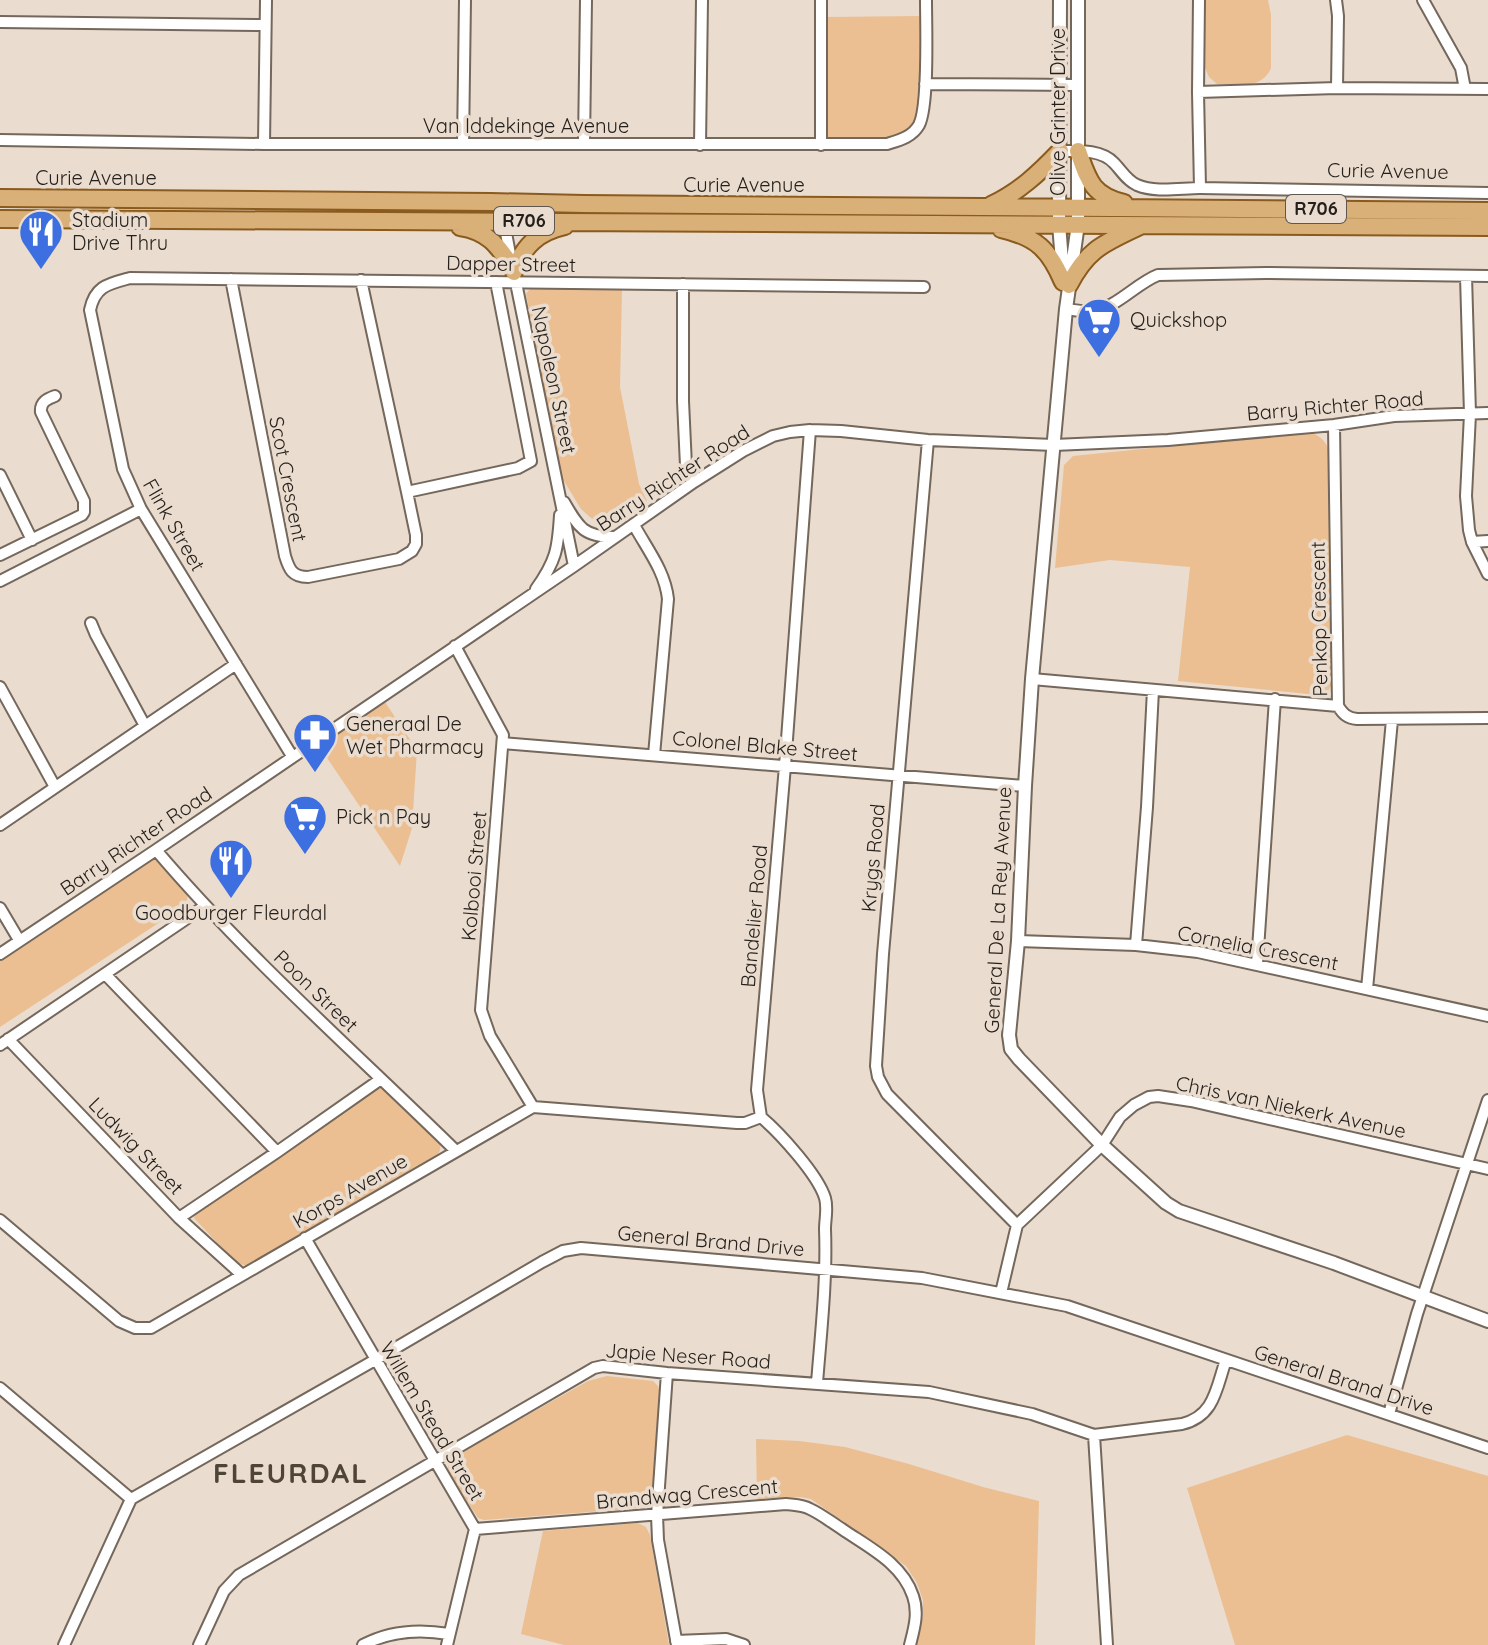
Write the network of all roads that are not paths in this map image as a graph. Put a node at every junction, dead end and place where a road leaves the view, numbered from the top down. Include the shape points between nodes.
1 (266, 0) edge
2 (465, 0) edge
3 (586, 0) edge
4 (702, 0) edge
5 (821, 0) edge
6 (926, 0) edge
7 (1060, 0) edge
8 (1078, 0) edge
9 (1199, 0) edge
10 (1336, 0) edge
11 (1423, 0) edge
12 (0, 22) edge
13 (265, 25) junction
14 (925, 84) junction
15 (1059, 84) junction
16 (1077, 85) junction
17 (1337, 88) junction
18 (1465, 89) junction
19 (1488, 89) edge
20 (1198, 92) junction
21 (0, 140) edge
22 (584, 143) junction
23 (264, 144) junction
24 (463, 144) junction
25 (700, 145) junction
26 (821, 145) junction
27 (1060, 151) junction
28 (1078, 151) junction
29 (1200, 188) junction
30 (1488, 193) edge
31 (0, 198) edge
32 (500, 202) junction
33 (986, 207) junction
34 (1488, 211) edge
35 (1059, 215) junction
36 (1078, 216) junction
37 (1144, 216) junction
38 (0, 219) edge
39 (412, 221) junction
40 (503, 221) junction
41 (602, 222) junction
42 (978, 223) junction
43 (1488, 227) edge
44 (514, 274) junction
45 (1466, 276) junction
46 (1488, 276) edge
47 (231, 279) junction
48 (361, 280) junction
49 (496, 282) junction
50 (1066, 283) junction
51 (683, 284) junction
52 (924, 287) dead end
53 (100, 289) joint
54 (1066, 309) junction
55 (55, 396) dead end
56 (1488, 413) edge
57 (1470, 414) junction
58 (1334, 425) junction
59 (810, 430) junction
60 (928, 440) junction
61 (1054, 445) junction
62 (0, 475) edge
63 (557, 482) junction
64 (694, 482) junction
65 (407, 492) junction
66 (561, 500) junction
67 (141, 509) junction
68 (634, 525) junction
69 (615, 537) junction
70 (32, 540) junction
71 (1488, 541) edge
72 (1472, 542) junction
73 (0, 555) edge
74 (574, 566) junction
75 (1488, 574) edge
76 (0, 581) edge
77 (532, 594) junction
78 (91, 623) dead end
79 (455, 646) junction
80 (236, 664) junction
81 (1032, 679) junction
82 (0, 687) edge
83 (1153, 690) junction
84 (1275, 699) junction
85 (1338, 706) junction
86 (1488, 718) edge
87 (1392, 720) junction
88 (145, 726) junction
89 (503, 743) junction
90 (654, 755) junction
91 (292, 756) junction
92 (785, 766) junction
93 (898, 775) junction
94 (1025, 786) junction
95 (55, 787) junction
96 (0, 825) edge
97 (156, 850) junction
98 (205, 906) junction
99 (0, 908) edge
100 (19, 940) junction
101 (1018, 941) junction
102 (1136, 945) junction
103 (0, 954) edge
104 (1257, 964) junction
105 (105, 974) junction
106 (1367, 989) junction
107 (1488, 1016) edge
108 (4, 1042) edge
109 (381, 1079) junction
110 (1488, 1100) edge
111 (533, 1107) junction
112 (761, 1117) junction
113 (1102, 1145) junction
114 (456, 1151) junction
115 (277, 1152) junction
116 (1468, 1164) junction
117 (1488, 1169) edge
118 (179, 1218) junction
119 (0, 1220) edge
120 (1017, 1225) junction
121 (305, 1238) junction
122 (826, 1268) junction
123 (241, 1274) junction
124 (1001, 1293) junction
125 (1423, 1297) junction
126 (1488, 1321) edge
127 (375, 1360) junction
128 (1226, 1360) junction
129 (667, 1373) junction
130 (817, 1383) junction
131 (0, 1388) edge
132 (1389, 1414) junction
133 (1094, 1435) junction
134 (1488, 1448) edge
135 (436, 1460) junction
136 (131, 1499) junction
137 (657, 1515) junction
138 (475, 1529) junction
139 (448, 1640) edge
140 (676, 1643) edge
141 (64, 1645) edge
142 (199, 1645) edge
143 (363, 1645) edge
144 (744, 1645) edge
145 (910, 1645) edge
146 (1107, 1645) edge

1 - 13 street
2 - 24 street
3 - 22 street
4 - 25 street
5 - 26 street
6 - 14 street, Van Iddekinge Avenue
7 - 15 street, Olive Grinter Drive
8 - 16 street, Olive Grinter Drive
9 - 20 street
10 - 17 street
11 - 18 street via 1461,68
12 - 13 street
13 - 23 street
14 - 15 street
14 - 26 street, Van Iddekinge Avenue via 921,122 908,136 887,144
15 - 16 street
15 - 27 street, Olive Grinter Drive
16 - 28 street, Olive Grinter Drive
17 - 18 street
17 - 20 street
18 - 19 street
20 - 29 street
21 - 23 street, Van Iddekinge Avenue
22 - 24 street, Van Iddekinge Avenue
22 - 25 street, Van Iddekinge Avenue
23 - 24 street, Van Iddekinge Avenue
25 - 26 street, Van Iddekinge Avenue
27 - 28 street, Curie Avenue
27 - 33 main road via 1026,184
27 - 35 street, Olive Grinter Drive
28 - 29 street, Curie Avenue via 1112,160 1139,186
28 - 36 street, Olive Grinter Drive
28 - 37 main road via 1090,182 1101,193
29 - 30 street, Curie Avenue
31 - 32 main road, Curie Avenue / R706
32 - 33 main road, Curie Avenue / R706
32 - 40 street, Napoleon Street
33 - 35 main road, Curie Avenue / R706
34 - 37 main road, Curie Avenue / R706
35 - 36 main road, Curie Avenue / R706
35 - 42 main road, Curie Avenue / R706
35 - 50 street, General De La Rey Avenue
36 - 37 main road, Curie Avenue / R706
36 - 50 street, General De La Rey Avenue
37 - 43 main road, Curie Avenue / R706
37 - 50 main road via 1100,246
38 - 39 main road, Curie Avenue / R706
39 - 40 main road, Curie Avenue / R706
39 - 44 main road via 483,233
40 - 41 main road, Curie Avenue / R706
40 - 44 street, Napoleon Street
41 - 42 main road, Curie Avenue / R706
41 - 44 main road via 543,233 524,250
42 - 50 main road via 1035,242
44 - 49 street, Dapper Street
44 - 51 street, Dapper Street
44 - 63 street, Napoleon Street
45 - 46 street
45 - 54 street via 1158,275 1095,311
45 - 57 street
47 - 48 street, Dapper Street
47 - 53 street, Dapper Street via 130,278
47 - 65 street, Scot Crescent via 285,556 293,574 308,577 407,556 416,535
48 - 49 street, Dapper Street
48 - 65 street, Scot Crescent
49 - 65 street, Napoleon Street via 531,461
50 - 54 street, General De La Rey Avenue
51 - 52 street, Dapper Street
51 - 64 street via 686,466
53 - 67 street, Flink Street via 90,310 123,469
54 - 61 street, General De La Rey Avenue
55 - 70 street via 44,401 41,412 85,509
56 - 57 street, Barry Richter Road
57 - 58 street, Barry Richter Road via 1394,416
57 - 72 street via 1466,496
58 - 61 street, Barry Richter Road
58 - 85 street, Penkop Crescent
59 - 60 street, Barry Richter Road
59 - 64 street, Barry Richter Road via 763,440
59 - 92 street, Bandelier Road
60 - 61 street, Barry Richter Road
60 - 93 street, Krygs Road
61 - 81 street, General De La Rey Avenue
62 - 70 street
63 - 66 street, Napoleon Street
63 - 69 street via 583,530
64 - 68 street, Barry Richter Road
66 - 74 street, Napoleon Street
66 - 77 street via 557,548
67 - 76 street
67 - 80 street, Flink Street
68 - 69 street, Barry Richter Road
68 - 90 street via 661,572 668,599
69 - 74 street, Barry Richter Road
70 - 73 street
71 - 72 street
72 - 75 street
74 - 77 street, Barry Richter Road
77 - 79 street, Barry Richter Road
78 - 88 street
79 - 89 street, Kolbooi Street
79 - 91 street, Barry Richter Road
80 - 88 street
80 - 91 street, Flink Street
81 - 83 street
81 - 94 street, General De La Rey Avenue
82 - 95 street
83 - 84 street
83 - 102 street
84 - 85 street
84 - 104 street
85 - 87 street, Penkop Crescent via 1350,718
86 - 87 street, Penkop Crescent
87 - 106 street
88 - 95 street
89 - 90 street, Colonel Blake Street
89 - 111 street, Kolbooi Street via 481,1010 490,1036
90 - 92 street, Colonel Blake Street
91 - 97 street, Barry Richter Road
92 - 93 street, Colonel Blake Street
92 - 112 street, Bandelier Road via 758,1062
93 - 94 street, Colonel Blake Street
93 - 120 street, Krygs Road via 878,1077 894,1101
94 - 101 street, General De La Rey Avenue
95 - 96 street
97 - 98 street, Poon Street
97 - 100 street, Barry Richter Road
98 - 105 street
98 - 109 street, Poon Street
99 - 100 street
100 - 103 street, Barry Richter Road
101 - 102 street, Cornelia Crescent
101 - 113 street, General De La Rey Avenue via 1011,1049
102 - 104 street, Cornelia Crescent
104 - 106 street, Cornelia Crescent
105 - 108 street
105 - 115 street
106 - 107 street, Cornelia Crescent
108 - 118 street, Ludwig Street
109 - 114 street, Poon Street
109 - 115 street
110 - 116 street
111 - 112 street via 737,1123
111 - 114 street, Korps Avenue
112 - 122 street via 824,1196
113 - 116 street, Chris van Niekerk Avenue via 1120,1117 1142,1099 1158,1096
113 - 120 street, Chris van Niekerk Avenue
113 - 125 street, General De La Rey Avenue via 1179,1211
114 - 121 street, Korps Avenue
115 - 118 street
116 - 117 street, Chris van Niekerk Avenue
116 - 125 street
118 - 123 street, Ludwig Street
119 - 123 street, Korps Avenue via 119,1321 135,1328 161,1323
120 - 124 street
121 - 123 street, Korps Avenue
121 - 127 street, Willem Stead Street
122 - 124 street, General Brand Drive
122 - 127 street, General Brand Drive via 581,1248 563,1251
122 - 130 street
124 - 128 street, General Brand Drive via 1067,1306
125 - 126 street, General De La Rey Avenue
125 - 132 street
127 - 135 street, Willem Stead Street
127 - 136 street, General Brand Drive
128 - 132 street, General Brand Drive
128 - 133 street, Japie Neser Road via 1208,1409 1195,1420
129 - 130 street, Japie Neser Road
129 - 135 street, Japie Neser Road via 594,1368
129 - 137 street
130 - 133 street, Japie Neser Road via 957,1397
131 - 136 street
132 - 134 street, General Brand Drive
133 - 146 street
135 - 138 street, Willem Stead Street
135 - 142 street, Japie Neser Road via 230,1582
136 - 141 street
137 - 138 street, Brandwag Crescent
137 - 140 street
137 - 145 street, Brandwag Crescent via 786,1504 809,1508 900,1573 916,1608
138 - 139 street, Willem Stead Street
139 - 143 street, Willem Stead Street via 436,1632 400,1633
140 - 144 street via 726,1639

